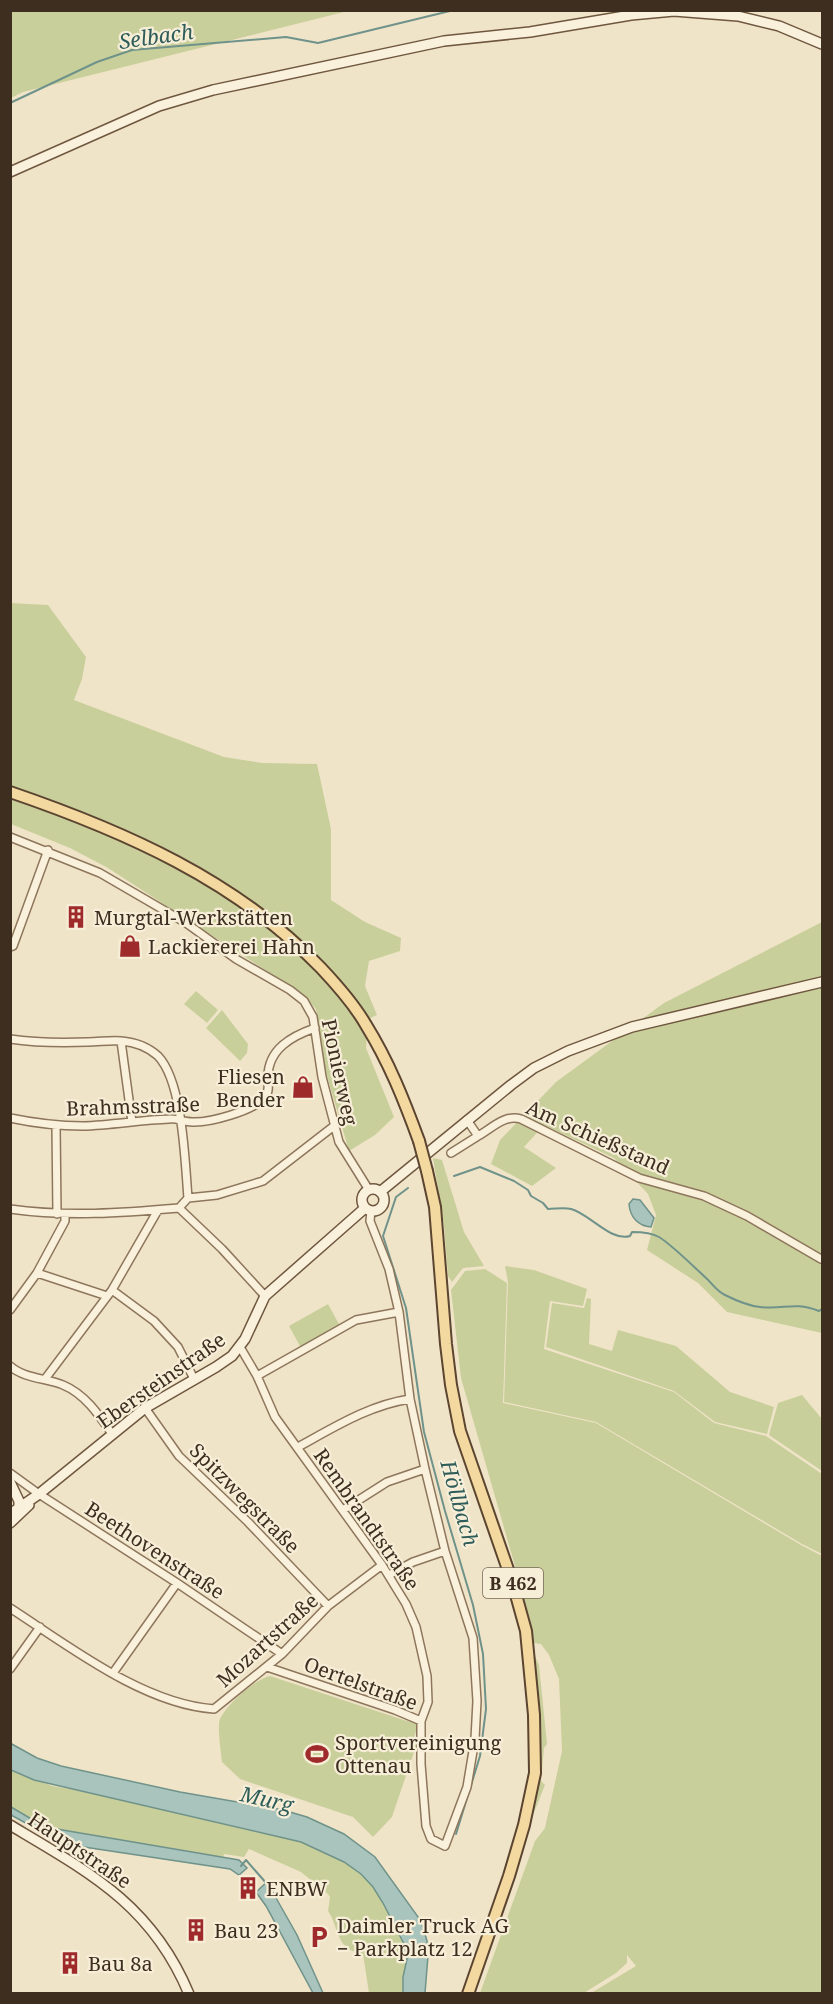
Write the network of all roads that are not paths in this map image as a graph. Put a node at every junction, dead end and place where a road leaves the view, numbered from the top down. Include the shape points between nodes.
1 (822, 44) edge
2 (10, 172) edge
3 (10, 792) edge
4 (10, 837) edge
5 (48, 850) junction
6 (10, 946) edge
7 (822, 982) edge
8 (315, 1028) junction
9 (10, 1039) edge
10 (121, 1041) junction
11 (10, 1118) edge
12 (181, 1120) junction
13 (467, 1120) junction
14 (132, 1122) junction
15 (56, 1125) junction
16 (334, 1126) junction
17 (478, 1136) junction
18 (451, 1154) dead end
19 (369, 1190) junction
20 (380, 1192) junction
21 (188, 1198) junction
22 (179, 1208) junction
23 (10, 1209) edge
24 (368, 1209) junction
25 (158, 1210) junction
26 (57, 1214) junction
27 (65, 1214) junction
28 (821, 1259) dead end
29 (37, 1273) junction
30 (110, 1293) junction
31 (265, 1296) junction
32 (10, 1310) edge
33 (399, 1312) junction
34 (240, 1347) junction
35 (10, 1366) edge
36 (257, 1376) junction
37 (45, 1379) junction
38 (194, 1379) junction
39 (410, 1399) junction
40 (145, 1408) junction
41 (112, 1434) junction
42 (298, 1447) junction
43 (425, 1469) junction
44 (10, 1473) edge
45 (10, 1482) edge
46 (39, 1494) junction
47 (19, 1506) junction
48 (343, 1510) junction
49 (10, 1514) edge
50 (10, 1523) edge
51 (442, 1552) junction
52 (382, 1565) junction
53 (389, 1575) junction
54 (177, 1583) junction
55 (328, 1606) junction
56 (10, 1608) edge
57 (40, 1627) junction
58 (282, 1654) junction
59 (267, 1666) junction
60 (10, 1669) edge
61 (113, 1673) junction
62 (421, 1721) junction
63 (10, 1825) edge
64 (189, 1994) edge
65 (468, 1994) edge

1 - 2 street via 779,26 738,16 674,11 444,41 213,90 159,106
3 - 65 main road, B 462, bridge via 165,854 260,912 334,982 365,1023 396,1078 419,1141 435,1207 446,1344 460,1431 526,1631 534,1715 534,1773 524,1825
4 - 5 street, Pionierweg
5 - 6 street
5 - 8 street, Pionierweg via 100,873 290,990 304,1001
7 - 13 street, Ebersteinstraße via 599,1038 534,1068
8 - 12 street, Brahmsstraße via 280,1047 268,1072 268,1093 255,1106 205,1121
8 - 16 street, Pionierweg
9 - 10 street via 48,1043
10 - 12 street via 148,1048 165,1065
10 - 14 street
11 - 15 street, Brahmsstraße
12 - 14 street, Brahmsstraße
12 - 21 street
13 - 17 street
13 - 20 street, Ebersteinstraße
14 - 15 street, Brahmsstraße
15 - 26 street
16 - 19 street, Pionierweg via 339,1142
16 - 21 street via 263,1181 217,1195
17 - 18 street, Am Schießstand
17 - 28 street, Am Schießstand via 506,1118 522,1119 639,1178 704,1196 747,1216
19 - 20 street
19 - 24 street via 362,1198
20 - 24 street, Ebersteinstraße via 384,1198 382,1205 378,1210
21 - 22 street
22 - 25 street
22 - 31 street
23 - 26 street
24 - 31 street, Ebersteinstraße
24 - 33 street
25 - 27 street
25 - 30 street
26 - 27 street
27 - 29 street via 65,1221
29 - 30 street
29 - 32 street
30 - 37 street
30 - 38 street via 162,1330 178,1347
31 - 34 street, Ebersteinstraße
33 - 36 street via 356,1320
33 - 39 street
34 - 36 street, Rembrandtstraße
34 - 38 street, Ebersteinstraße
35 - 37 street
36 - 42 street, Rembrandtstraße via 275,1417
37 - 41 street via 65,1385 93,1406
38 - 40 street, Ebersteinstraße
39 - 42 street via 354,1416
39 - 43 street
40 - 41 street, Ebersteinstraße
40 - 55 street, Spitzwegstraße via 191,1469
41 - 46 street, Ebersteinstraße
42 - 48 street, Rembrandtstraße
43 - 48 street via 387,1482
43 - 51 street
44 - 46 street, Beethovenstraße
45 - 47 street
46 - 47 street, Ebersteinstraße
46 - 50 street, Ebersteinstraße
46 - 54 street, Beethovenstraße
47 - 49 street, Ebersteinstraße
48 - 52 street, Rembrandtstraße
51 - 53 street
51 - 62 street, Oertelstraße via 473,1638 477,1701 467,1787 444,1846 431,1839 426,1826
52 - 53 street, Rembrandtstraße
52 - 55 street, Mozartstraße
53 - 62 street, Rembrandtstraße via 417,1627 427,1676 428,1702
54 - 58 street, Beethovenstraße
54 - 61 street
55 - 58 street, Mozartstraße
56 - 57 street, Mozartstraße
57 - 60 street
57 - 61 street, Mozartstraße
58 - 59 street, Mozartstraße
59 - 61 street, Mozartstraße via 214,1709 179,1703
59 - 62 street, Oertelstraße
63 - 64 street, Hauptstraße via 80,1867 132,1908 170,1954

